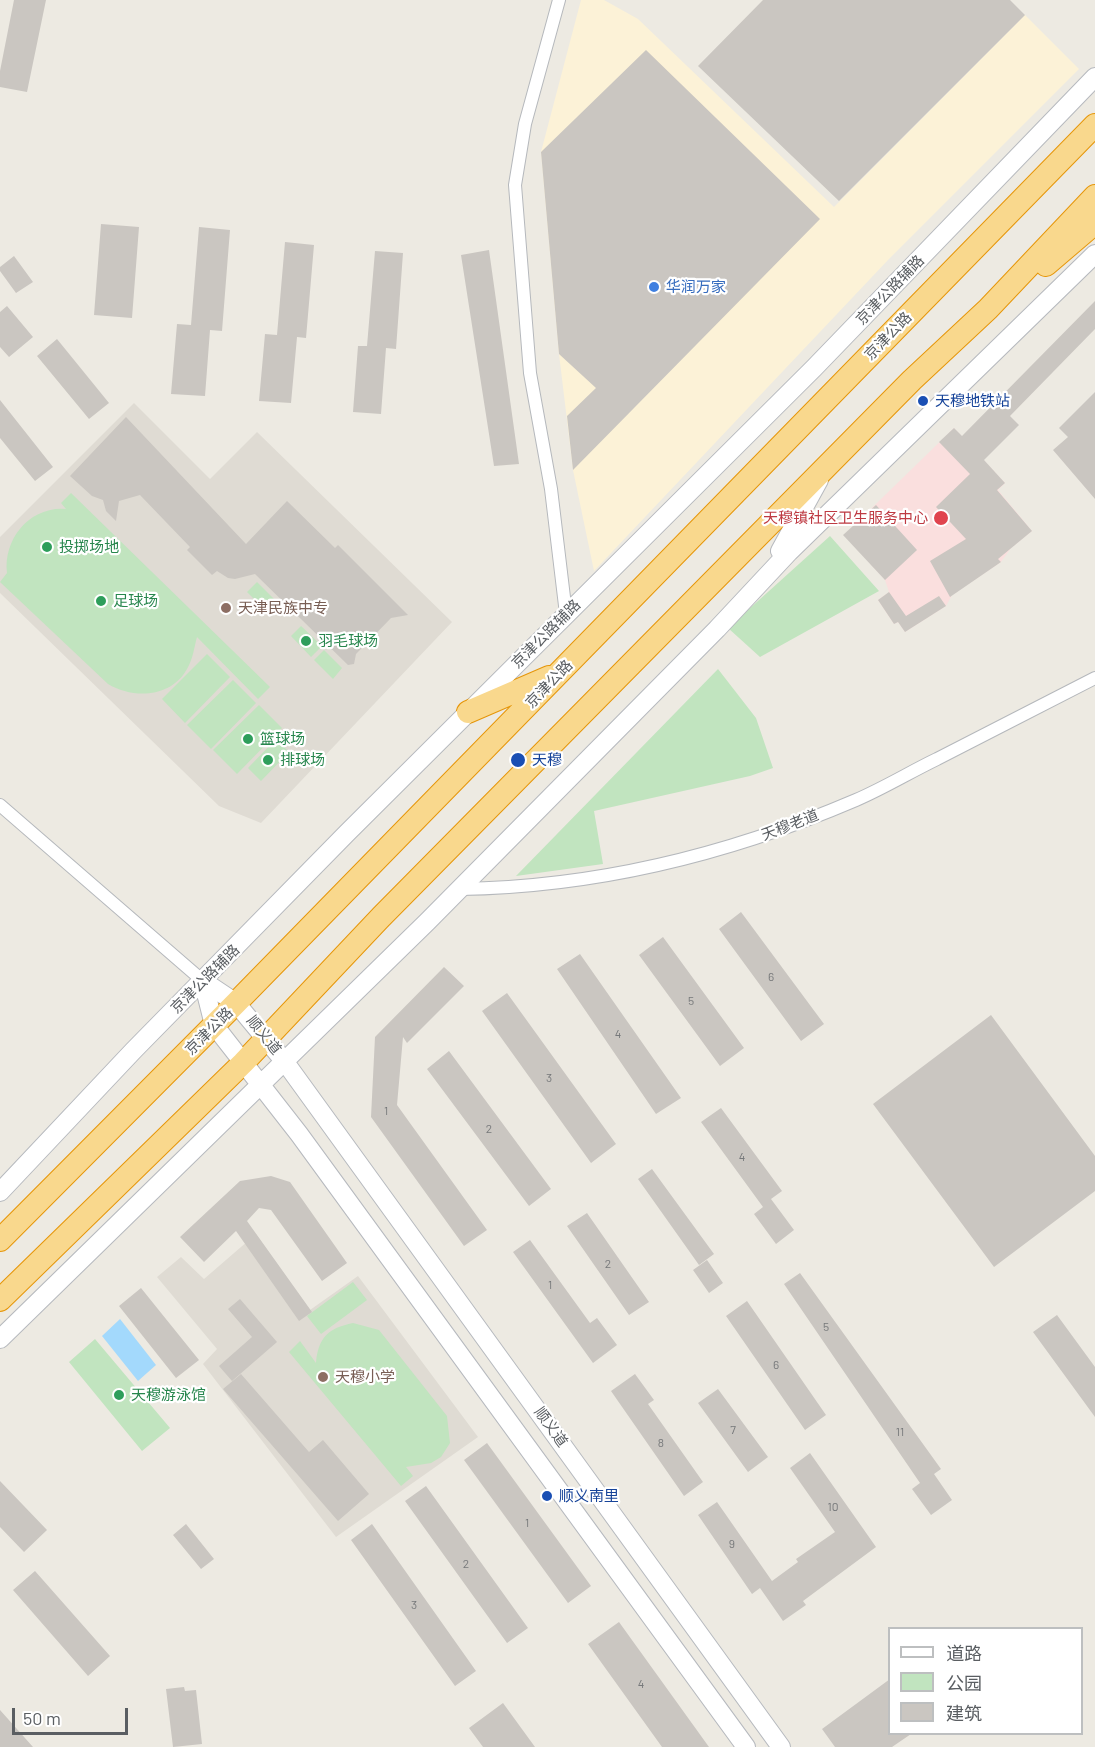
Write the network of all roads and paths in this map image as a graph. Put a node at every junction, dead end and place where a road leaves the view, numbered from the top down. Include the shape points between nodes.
1 (559, 0) edge
2 (1095, 77) edge
3 (1095, 125) edge
4 (1095, 196) edge
5 (1095, 223) edge
6 (1095, 236) edge
7 (1095, 254) edge
8 (1059, 255) junction
9 (988, 309) junction
10 (824, 471) junction
11 (748, 596) junction
12 (566, 614) junction
13 (559, 673) junction
14 (1095, 678) edge
15 (468, 712) junction
16 (0, 805) edge
17 (460, 889) junction
18 (203, 981) junction
19 (237, 1003) junction
20 (214, 1025) junction
21 (267, 1038) junction
22 (285, 1062) junction
23 (243, 1063) junction
24 (261, 1085) junction
25 (0, 1192) edge
26 (0, 1240) edge
27 (0, 1300) edge
28 (0, 1339) edge
29 (526, 1394) junction
30 (502, 1411) junction
31 (746, 1747) edge
32 (781, 1747) edge

1 - 12 street via 525,124 515,185 530,373 551,489
2 - 12 street, 京津公路辅路 via 814,368
3 - 13 highway, 京津公路
4 - 9 highway
5 - 8 highway
6 - 8 highway
7 - 11 street
8 - 9 highway
9 - 10 highway
10 - 11 street via 795,527
10 - 21 highway via 381,917
11 - 17 street
12 - 15 street, 京津公路辅路
13 - 15 highway
13 - 19 highway, 京津公路
14 - 17 street, 天穆老道 via 857,800 729,848 662,865 579,879 508,888
15 - 18 street, 京津公路辅路
16 - 18 street
17 - 22 street
18 - 19 street, 顺义道
18 - 20 street, 顺义道
18 - 25 street, 京津公路辅路
19 - 20 highway, 京津公路
19 - 21 street, 顺义道
20 - 23 street, 顺义道
20 - 26 highway, 京津公路
21 - 22 street, 顺义道
21 - 23 highway
22 - 24 street
22 - 29 street, 顺义道
23 - 24 street, 顺义道
23 - 27 highway
24 - 28 street
24 - 30 street, 顺义道
29 - 30 street
29 - 32 street, 顺义道
30 - 31 street, 顺义道

